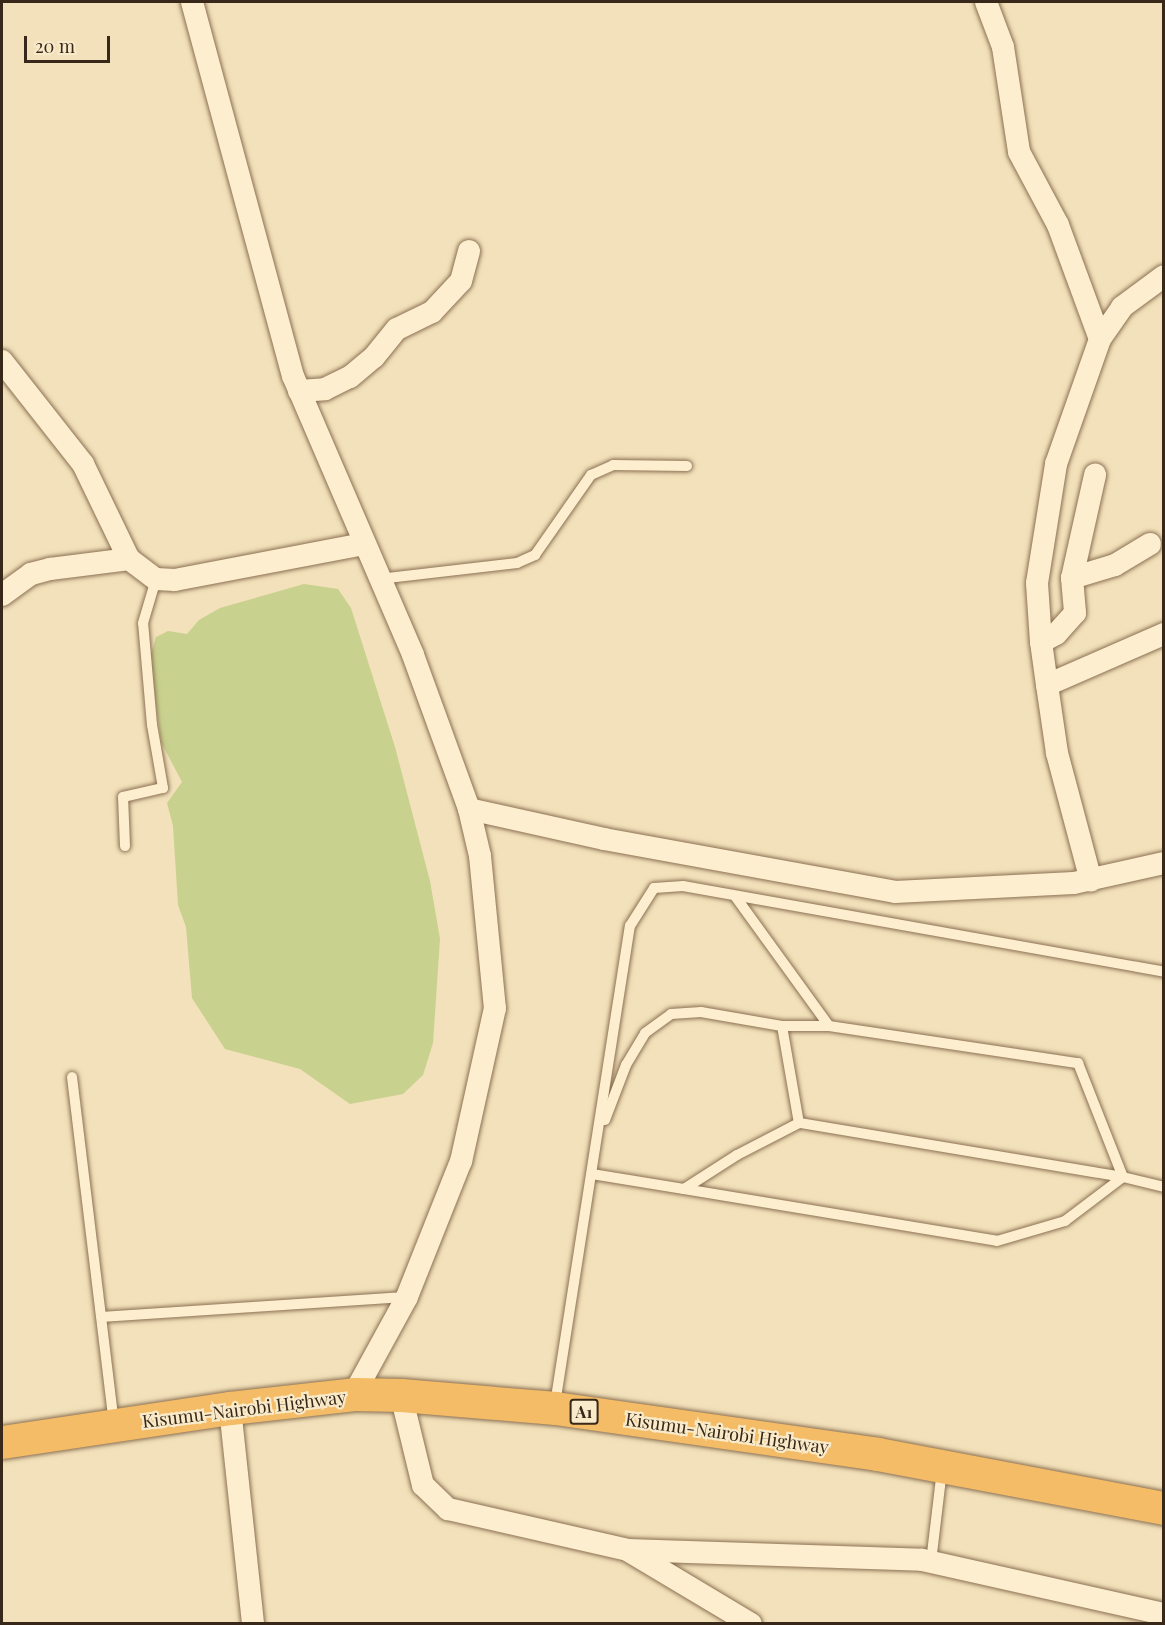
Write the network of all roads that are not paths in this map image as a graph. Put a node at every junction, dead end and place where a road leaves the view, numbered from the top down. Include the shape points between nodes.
1 (192, 2) edge
2 (986, 2) edge
3 (469, 251) dead end
4 (1164, 276) edge
5 (1100, 339) junction
6 (2, 361) edge
7 (299, 391) junction
8 (687, 466) dead end
9 (1095, 475) dead end
10 (363, 544) junction
11 (1150, 544) dead end
12 (129, 559) junction
13 (1072, 578) junction
14 (156, 579) junction
15 (379, 579) junction
16 (2, 595) edge
17 (1164, 634) edge
18 (1041, 642) junction
19 (1047, 685) junction
20 (469, 809) junction
21 (125, 846) dead end
22 (1164, 863) edge
23 (1091, 881) junction
24 (735, 896) junction
25 (1164, 972) edge
26 (782, 1026) junction
27 (829, 1026) junction
28 (72, 1077) dead end
29 (799, 1123) junction
30 (597, 1140) junction
31 (591, 1174) junction
32 (1123, 1177) junction
33 (1164, 1187) edge
34 (684, 1189) junction
35 (407, 1297) junction
36 (102, 1317) junction
37 (354, 1394) junction
38 (400, 1395) junction
39 (230, 1408) junction
40 (555, 1408) junction
41 (114, 1426) junction
42 (2, 1443) edge
43 (942, 1466) junction
44 (1164, 1509) edge
45 (628, 1550) junction
46 (931, 1562) junction
47 (1164, 1614) edge
48 (253, 1623) edge
49 (751, 1623) edge

1 - 7 street via 254,244
2 - 5 street via 1003,47 1019,152 1058,225
3 - 7 street via 461,281 432,312 397,329 374,357 350,377 325,389
4 - 5 street via 1122,308
5 - 18 street via 1056,464 1047,504 1037,582
6 - 12 street via 83,464
7 - 10 street
8 - 15 lane via 613,465 591,475 535,555 517,563
9 - 13 street
10 - 14 street via 175,580
10 - 15 street
11 - 13 street via 1115,565
12 - 14 street
12 - 16 street via 31,574
13 - 18 street via 1075,613 1056,634
14 - 21 lane via 143,623 152,725 163,788 123,797
15 - 20 street via 413,655
17 - 19 street
18 - 19 street
19 - 23 street via 1057,753
20 - 23 street via 604,839 895,892
20 - 35 street via 480,856 495,1008 461,1161
22 - 23 street
24 - 25 lane
24 - 27 lane
24 - 30 lane via 683,886 654,888 630,926
26 - 27 lane
26 - 29 lane
26 - 30 lane via 701,1012 671,1014 645,1033
27 - 32 lane via 1078,1063
28 - 36 lane
29 - 32 lane
29 - 34 lane via 737,1155
30 - 31 lane
31 - 34 lane
31 - 40 lane
32 - 33 lane
32 - 34 lane via 1065,1221 997,1241
35 - 36 lane
35 - 37 street
36 - 41 lane
37 - 38 highway, Kisumu-Nairobi Highway / A1
37 - 39 highway, Kisumu-Nairobi Highway / A1
38 - 40 highway, Kisumu-Nairobi Highway / A1
38 - 45 street via 423,1485 448,1509
39 - 41 highway, Kisumu-Nairobi Highway / A1
39 - 48 street
40 - 43 highway, Kisumu-Nairobi Highway / A1
41 - 42 highway, Kisumu-Nairobi Highway / A1
43 - 44 highway, Kisumu-Nairobi Highway / A1
43 - 46 lane
45 - 46 street
45 - 49 street
46 - 47 street

